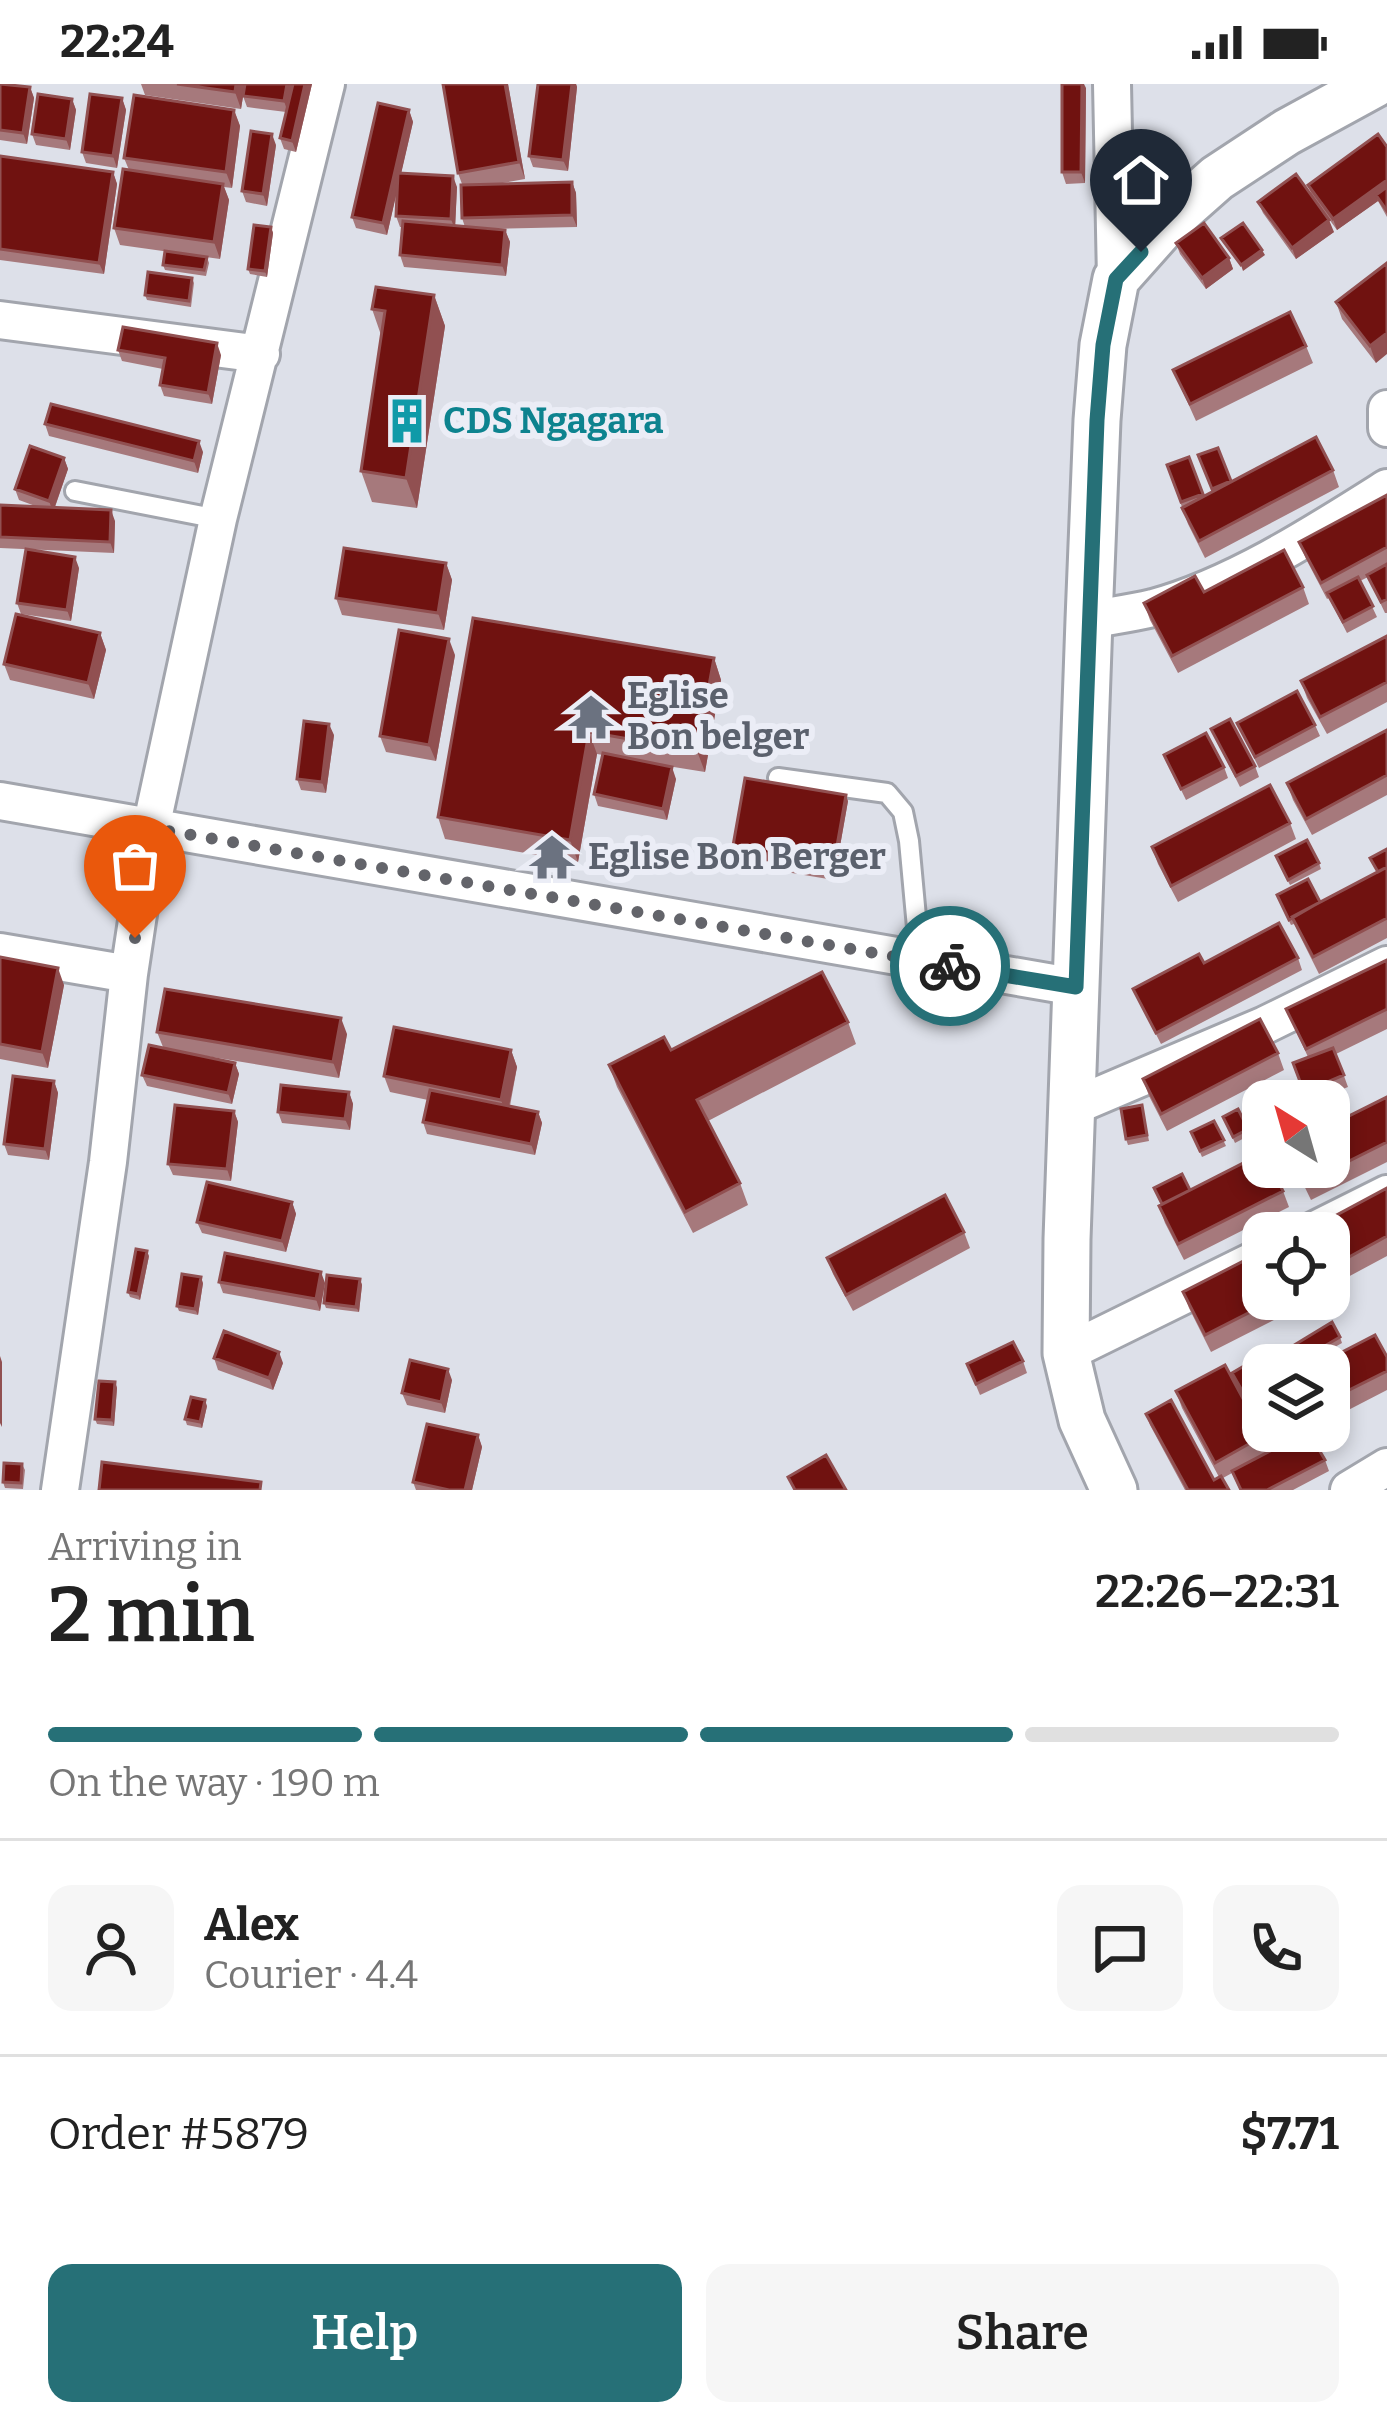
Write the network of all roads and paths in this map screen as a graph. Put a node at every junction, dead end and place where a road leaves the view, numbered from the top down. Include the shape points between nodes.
1 (326, 84) edge
2 (1112, 84) edge
3 (1376, 84) edge
4 (1116, 279) junction
5 (0, 320) edge
6 (261, 354) junction
7 (1387, 409) edge
8 (1387, 428) edge
9 (1387, 488) edge
10 (75, 491) dead end
11 (218, 519) junction
12 (1089, 620) junction
13 (778, 778) edge
14 (0, 801) edge
15 (151, 828) junction
16 (0, 952) edge
17 (920, 961) junction
18 (1387, 964) edge
19 (129, 974) junction
20 (1076, 987) junction
21 (1072, 1107) junction
22 (1387, 1194) edge
23 (1350, 1212) edge
24 (1242, 1266) edge
25 (1066, 1353) junction
26 (1387, 1467) edge
27 (60, 1490) edge
28 (1114, 1490) edge
29 (1349, 1490) edge

1 - 6 street
2 - 4 street
3 - 4 street via 1217,178
4 - 12 street via 1098,401
5 - 6 street
6 - 11 street
7 - 8 street
9 - 12 street via 1238,575 1156,607
10 - 11 lane
11 - 15 street
12 - 20 street
13 - 17 lane via 886,793 903,812
14 - 15 street
15 - 17 street
15 - 19 street
16 - 19 street
17 - 20 street
18 - 21 street
19 - 27 street
20 - 21 street
21 - 25 street
22 - 23 street
24 - 25 street
25 - 28 street via 1082,1420
26 - 29 street

